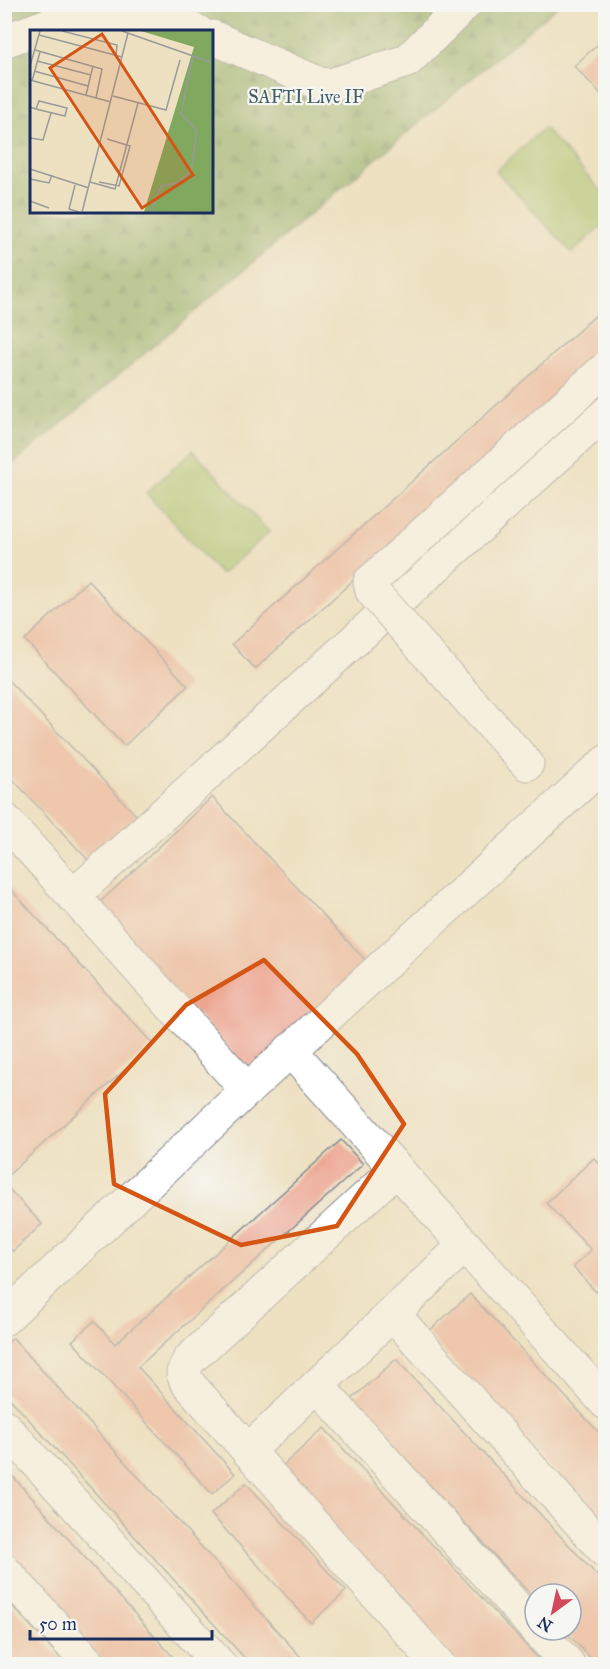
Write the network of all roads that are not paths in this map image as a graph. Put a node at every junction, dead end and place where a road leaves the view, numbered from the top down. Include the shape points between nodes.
1 (465, 4) edge
2 (32, 30) edge
3 (194, 30) edge
4 (30, 31) edge
5 (213, 37) edge
6 (4, 40) edge
7 (606, 368) edge
8 (606, 412) edge
9 (606, 762) edge
10 (527, 764) dead end
11 (4, 819) edge
12 (73, 896) junction
13 (290, 1050) junction
14 (247, 1090) junction
15 (397, 1169) junction
16 (465, 1245) junction
17 (393, 1314) junction
18 (4, 1319) edge
19 (317, 1385) junction
20 (606, 1403) edge
21 (4, 1426) edge
22 (248, 1451) junction
23 (606, 1552) edge
24 (4, 1570) edge
25 (523, 1615) edge
26 (548, 1642) edge
27 (89, 1665) edge
28 (219, 1665) edge
29 (438, 1665) edge
30 (568, 1665) edge

1 - 5 lane via 407,61 331,85 320,84
2 - 3 lane via 75,15 181,24
4 - 6 lane
7 - 10 lane, bridge via 370,582 372,591
8 - 12 lane
9 - 13 lane
11 - 12 lane
12 - 14 lane
13 - 14 lane
13 - 15 lane
14 - 18 lane
15 - 16 lane
15 - 22 lane via 185,1365 183,1378
16 - 17 lane
16 - 20 lane
17 - 19 lane
17 - 23 lane
19 - 22 lane
19 - 25 lane
21 - 28 lane
22 - 29 lane
24 - 27 lane
26 - 30 lane

